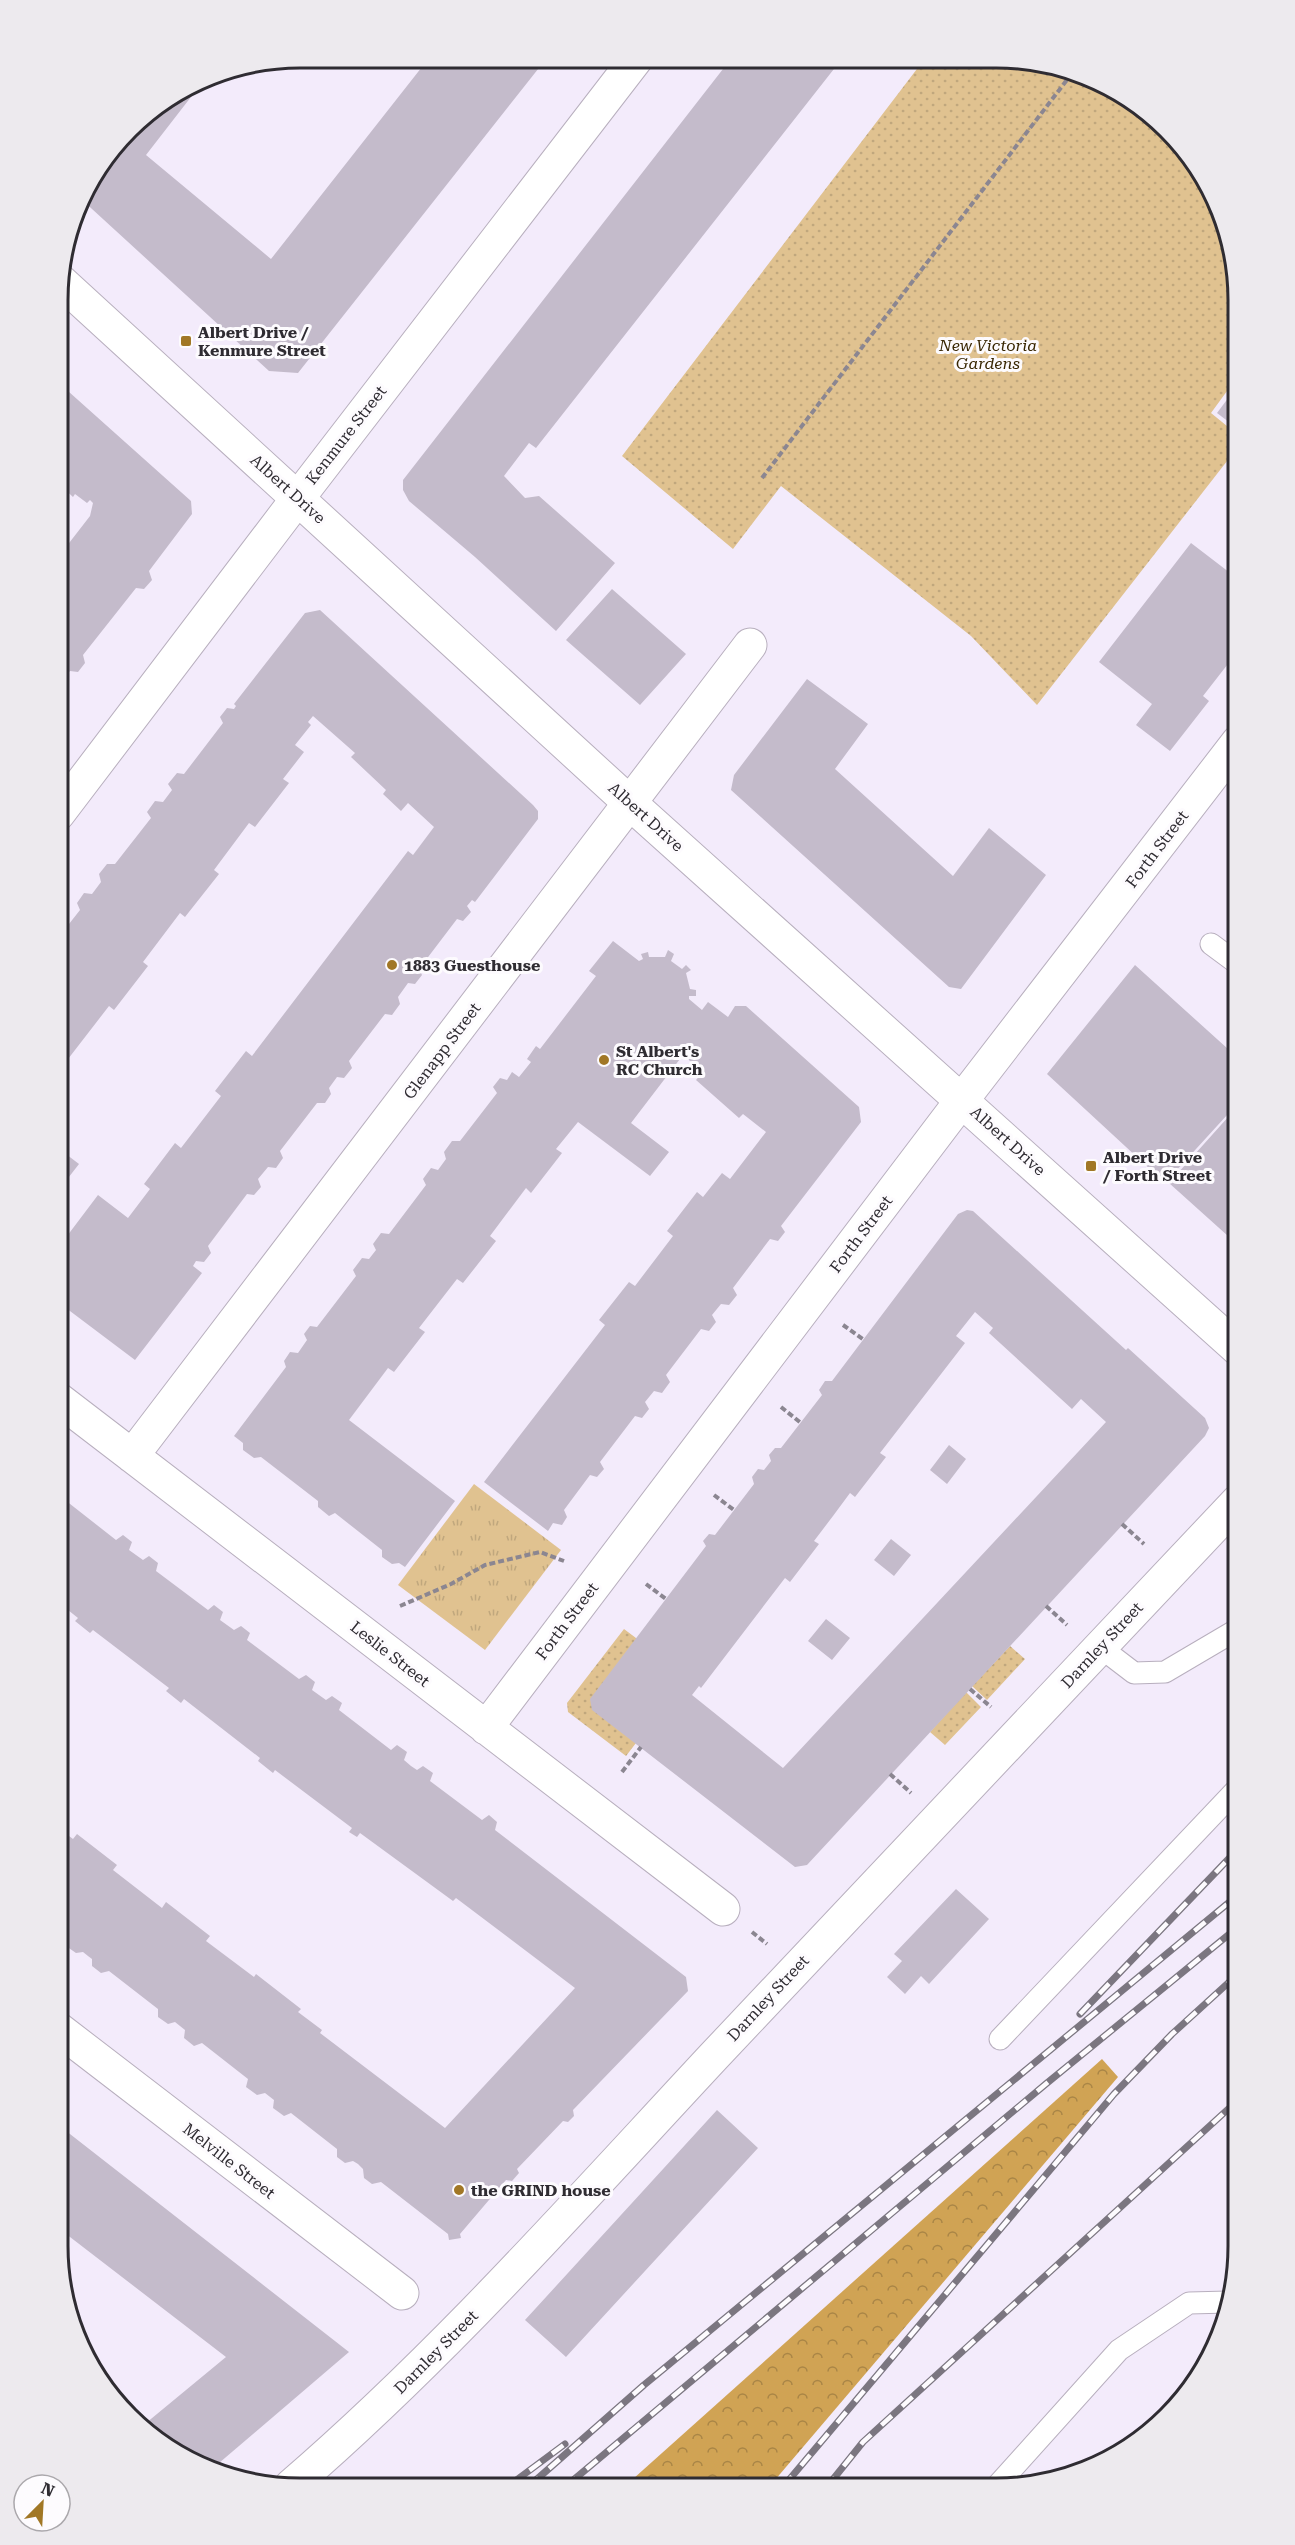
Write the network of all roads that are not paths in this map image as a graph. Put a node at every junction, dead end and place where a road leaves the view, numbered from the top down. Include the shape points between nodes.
1 (630, 67) edge
2 (68, 287) edge
3 (298, 498) junction
4 (750, 645) dead end
5 (1228, 755) edge
6 (68, 801) edge
7 (631, 804) junction
8 (1211, 944) dead end
9 (1228, 957) edge
10 (962, 1100) junction
11 (1228, 1340) edge
12 (68, 1407) edge
13 (132, 1456) junction
14 (1228, 1512) edge
15 (1228, 1635) edge
16 (1100, 1647) junction
17 (486, 1728) junction
18 (1228, 1799) edge
19 (723, 1909) road end
20 (68, 2036) edge
21 (1000, 2039) dead end
22 (402, 2294) dead end
23 (1221, 2302) edge
24 (1004, 2477) edge
25 (300, 2478) edge

1 - 3 street, Kenmure Street
2 - 3 street, Albert Drive
3 - 6 street, Kenmure Street
3 - 7 street, Albert Drive
4 - 7 street, Glenapp Street
5 - 10 street, Forth Street
7 - 10 street, Albert Drive
7 - 13 street, Glenapp Street
8 - 9 lane
10 - 11 street, Albert Drive
10 - 17 street, Forth Street
12 - 13 street, Leslie Street
13 - 17 street, Leslie Street
14 - 16 street, Darnley Street
15 - 16 lane via 1164,1672 1134,1673
16 - 25 street, Darnley Street via 454,2334
17 - 19 street, Leslie Street
18 - 21 lane
20 - 22 street, Melville Street
23 - 24 lane via 1189,2303 1119,2350

